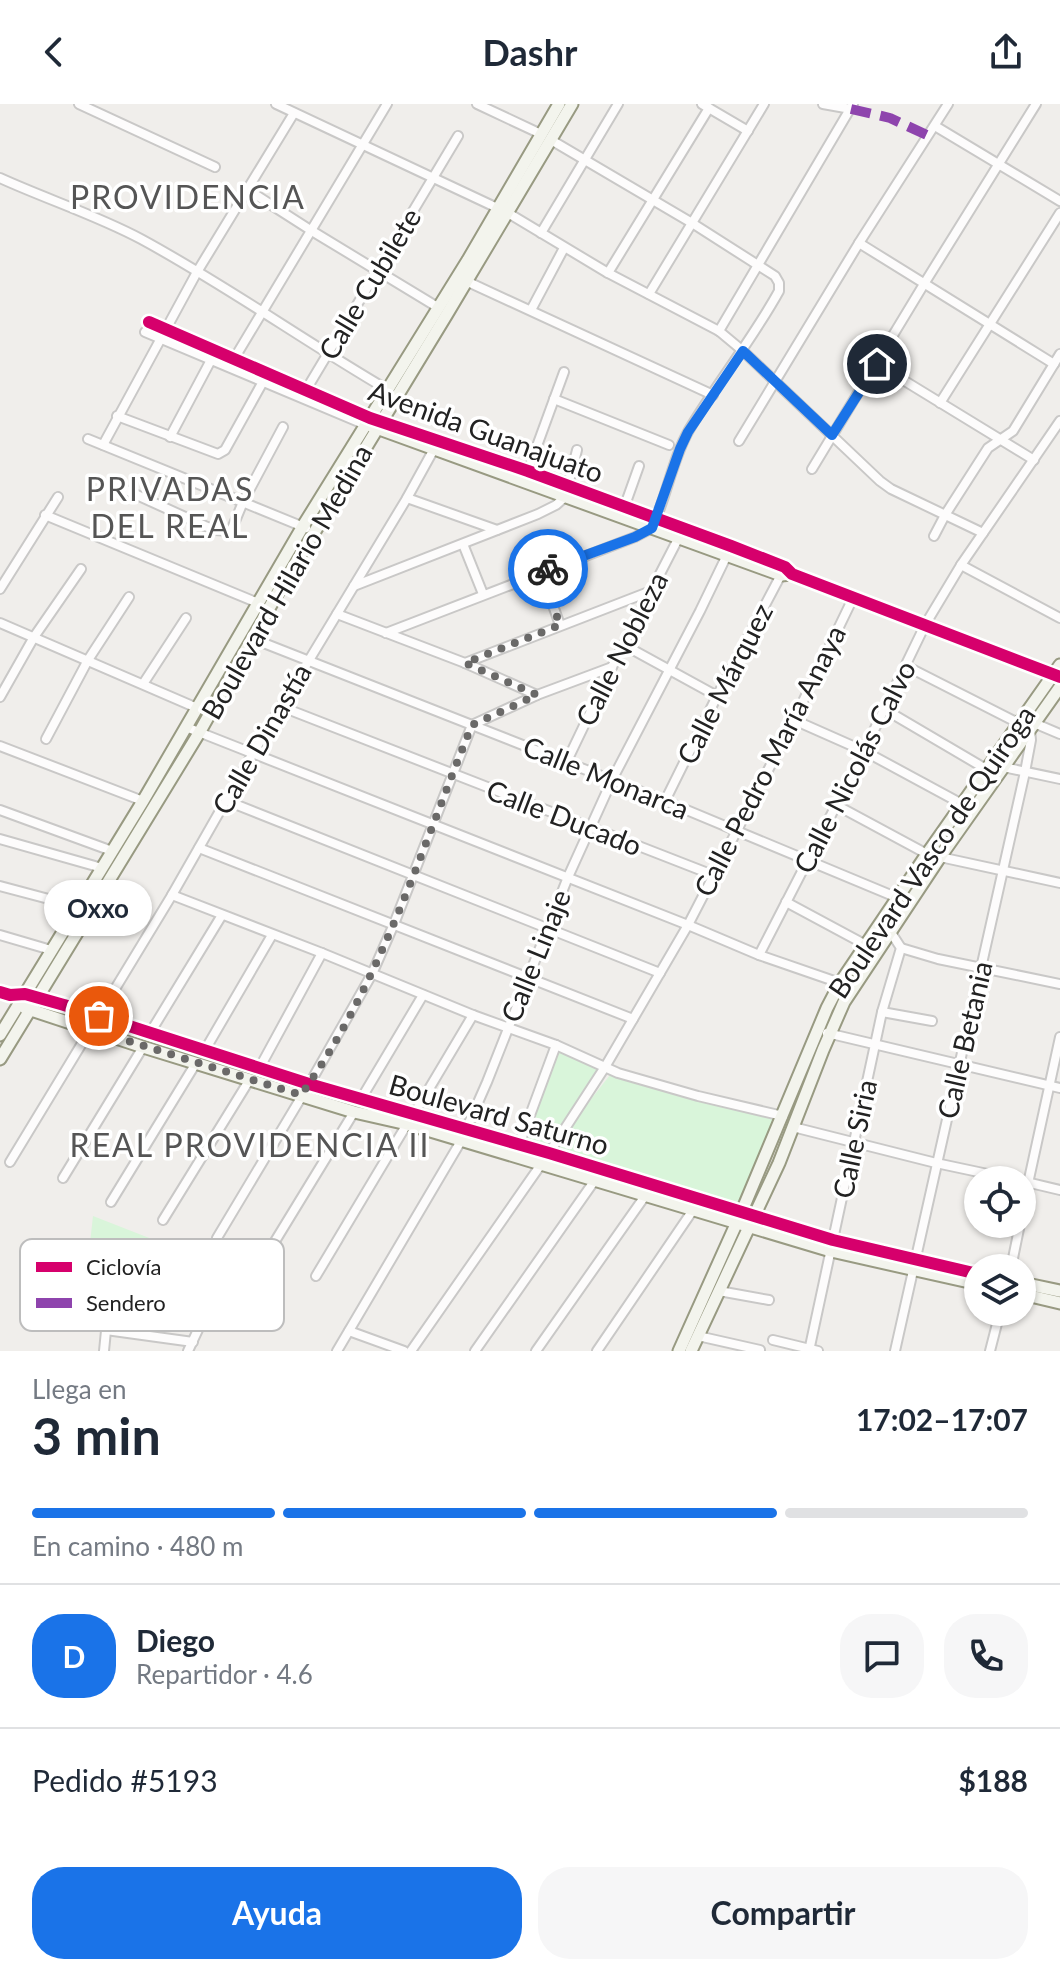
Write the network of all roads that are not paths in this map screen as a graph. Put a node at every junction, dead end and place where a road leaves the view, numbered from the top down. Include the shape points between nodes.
1 (79, 104) edge
2 (276, 104) edge
3 (387, 104) edge
4 (477, 104) edge
5 (559, 104) edge
6 (572, 104) edge
7 (618, 104) edge
8 (764, 104) edge
9 (823, 104) edge
10 (948, 104) edge
11 (1036, 104) edge
12 (706, 106) edge
13 (852, 106) edge
14 (294, 113) junction
15 (935, 126) junction
16 (748, 131) junction
17 (458, 136) dead end
18 (546, 137) junction
19 (363, 146) junction
20 (586, 159) junction
21 (1000, 163) junction
22 (215, 167) dead end
23 (0, 178) edge
24 (433, 178) junction
25 (248, 190) junction
26 (653, 200) junction
27 (1060, 201) edge
28 (503, 211) junction
29 (1060, 213) edge
30 (692, 223) junction
31 (312, 231) junction
32 (541, 233) junction
33 (859, 243) junction
34 (564, 248) junction
35 (757, 265) junction
36 (377, 270) junction
37 (197, 272) junction
38 (608, 273) junction
39 (466, 281) junction
40 (924, 284) junction
41 (649, 294) junction
42 (439, 308) junction
43 (531, 310) junction
44 (261, 312) junction
45 (149, 322) dead end
46 (989, 324) junction
47 (165, 330) junction
48 (719, 331) junction
49 (145, 332) dead end
50 (160, 339) junction
51 (743, 351) junction
52 (1060, 354) edge
53 (328, 355) junction
54 (234, 359) junction
55 (211, 360) junction
56 (877, 364) junction
57 (1054, 364) junction
58 (564, 372) dead end
59 (265, 378) junction
60 (774, 382) junction
61 (306, 390) junction
62 (388, 390) junction
63 (713, 395) junction
64 (554, 399) junction
65 (940, 403) junction
66 (117, 416) junction
67 (1060, 421) edge
68 (374, 423) junction
69 (283, 427) dead end
70 (832, 435) junction
71 (170, 437) junction
72 (88, 439) dead end
73 (999, 439) junction
74 (739, 441) dead end
75 (103, 445) junction
76 (669, 445) dead end
77 (434, 449) junction
78 (577, 450) dead end
79 (1034, 460) junction
80 (639, 466) dead end
81 (812, 469) dead end
82 (526, 476) junction
83 (117, 486) dead end
84 (566, 492) junction
85 (58, 497) dead end
86 (407, 498) junction
87 (243, 502) junction
88 (624, 508) junction
89 (45, 515) junction
90 (945, 515) junction
91 (654, 523) junction
92 (308, 529) junction
93 (497, 530) junction
94 (983, 533) junction
95 (934, 536) dead end
96 (679, 537) junction
97 (463, 544) junction
98 (727, 555) junction
99 (961, 565) junction
100 (81, 569) dead end
101 (541, 572) junction
102 (786, 572) junction
103 (353, 587) junction
104 (0, 589) edge
105 (651, 590) junction
106 (483, 594) junction
107 (129, 597) dead end
108 (853, 598) junction
109 (258, 603) junction
110 (337, 614) junction
111 (186, 618) dead end
112 (1060, 618) edge
113 (0, 623) edge
114 (560, 625) junction
115 (925, 625) junction
116 (386, 633) junction
117 (34, 637) junction
118 (251, 638) junction
119 (624, 645) junction
120 (88, 660) junction
121 (308, 660) junction
122 (465, 663) junction
123 (906, 666) junction
124 (612, 667) junction
125 (670, 669) junction
126 (1056, 670) edge
127 (143, 684) junction
128 (1060, 687) edge
129 (537, 695) junction
130 (717, 696) junction
131 (0, 697) edge
132 (282, 707) junction
133 (197, 708) junction
134 (884, 709) junction
135 (794, 720) junction
136 (1060, 722) edge
137 (1018, 723) junction
138 (472, 725) junction
139 (1032, 726) junction
140 (186, 727) junction
141 (199, 733) junction
142 (1057, 733) edge
143 (46, 739) dead end
144 (0, 746) edge
145 (864, 751) junction
146 (253, 753) junction
147 (567, 761) junction
148 (1003, 767) junction
149 (986, 769) junction
150 (1025, 772) junction
151 (452, 775) junction
152 (1060, 779) edge
153 (612, 780) junction
154 (143, 801) junction
155 (227, 801) junction
156 (665, 801) junction
157 (962, 804) junction
158 (836, 805) junction
159 (0, 810) edge
160 (432, 824) junction
161 (590, 828) junction
162 (737, 830) junction
163 (0, 839) edge
164 (199, 848) junction
165 (112, 851) junction
166 (927, 854) junction
167 (940, 857) junction
168 (808, 859) junction
169 (102, 868) junction
170 (1003, 870) junction
171 (413, 874) junction
172 (713, 875) junction
173 (568, 877) junction
174 (1060, 883) edge
175 (0, 886) edge
176 (172, 895) junction
177 (898, 898) junction
178 (786, 902) junction
179 (80, 905) junction
180 (222, 915) junction
181 (394, 924) junction
182 (688, 925) junction
183 (548, 927) junction
184 (890, 931) junction
185 (0, 935) edge
186 (272, 935) junction
187 (866, 945) junction
188 (901, 948) junction
189 (51, 950) junction
190 (322, 953) junction
191 (759, 955) junction
192 (982, 968) junction
193 (660, 973) junction
194 (372, 974) junction
195 (527, 978) junction
196 (840, 983) junction
197 (1060, 984) edge
198 (5, 994) edge
199 (423, 995) junction
200 (37, 997) junction
201 (24, 1003) junction
202 (882, 1012) junction
203 (473, 1015) junction
204 (99, 1016) junction
205 (633, 1019) junction
206 (932, 1021) dead end
207 (508, 1027) junction
208 (90, 1029) junction
209 (824, 1032) junction
210 (150, 1033) junction
211 (0, 1035) edge
212 (1060, 1037) edge
213 (556, 1045) junction
214 (875, 1045) junction
215 (143, 1047) junction
216 (205, 1050) junction
217 (0, 1059) edge
218 (196, 1063) junction
219 (959, 1065) junction
220 (260, 1067) junction
221 (605, 1067) junction
222 (250, 1079) junction
223 (309, 1084) junction
224 (1049, 1086) junction
225 (1060, 1088) edge
226 (301, 1095) junction
227 (361, 1099) junction
228 (354, 1112) junction
229 (783, 1116) junction
230 (411, 1119) junction
231 (793, 1127) junction
232 (464, 1135) junction
233 (853, 1143) junction
234 (519, 1145) junction
235 (549, 1153) junction
236 (10, 1162) dead end
237 (936, 1163) junction
238 (541, 1165) junction
239 (1026, 1166) edge
240 (964, 1169) edge
241 (63, 1178) dead end
242 (595, 1180) junction
243 (1036, 1184) edge
244 (1060, 1190) edge
245 (645, 1196) junction
246 (111, 1202) dead end
247 (693, 1210) junction
248 (746, 1219) junction
249 (163, 1220) dead end
250 (217, 1238) dead end
251 (276, 1239) edge
252 (832, 1246) junction
253 (913, 1265) junction
254 (964, 1272) edge
255 (316, 1276) dead end
256 (964, 1280) edge
257 (1036, 1286) edge
258 (719, 1291) junction
259 (1060, 1291) edge
260 (1036, 1297) edge
261 (769, 1300) dead end
262 (1060, 1303) edge
263 (996, 1326) edge
264 (106, 1331) edge
265 (113, 1331) edge
266 (198, 1331) edge
267 (349, 1331) junction
268 (698, 1336) junction
269 (773, 1340) dead end
270 (193, 1342) junction
271 (760, 1350) edge
272 (812, 1350) edge
273 (104, 1351) edge
274 (188, 1351) edge
275 (337, 1351) edge
276 (404, 1351) edge
277 (411, 1351) edge
278 (475, 1351) edge
279 (536, 1351) edge
280 (597, 1351) edge
281 (679, 1351) edge
282 (691, 1351) edge
283 (895, 1351) edge
284 (990, 1351) edge

1 - 22 street
2 - 14 street
3 - 19 street
4 - 18 street
5 - 18 street, Boulevard Hilario Medina
6 - 18 street, Boulevard Hilario Medina
7 - 20 street
8 - 16 street
9 - 13 street
10 - 15 street
11 - 21 street
12 - 16 street
12 - 26 street
13 - 35 street
14 - 19 street
14 - 25 street
15 - 21 street
15 - 33 street
16 - 30 street
17 - 24 street, Calle Cubilete
18 - 20 street
18 - 28 street, Boulevard Hilario Medina
19 - 24 street
19 - 31 street
20 - 26 street
20 - 32 street
21 - 27 street
21 - 40 street
23 - 37 street via 137,237
24 - 28 street
24 - 36 street, Calle Cubilete
25 - 31 street
25 - 37 street
26 - 30 street
26 - 38 street
28 - 32 street
28 - 39 street, Boulevard Hilario Medina
28 - 42 street, Boulevard Hilario Medina
29 - 46 street
30 - 35 street
30 - 41 street
31 - 36 street
31 - 44 street
32 - 34 street
33 - 40 street
33 - 60 street
34 - 38 street
34 - 43 street
35 - 48 street
35 - 51 street via 775,276 779,291
36 - 42 street
36 - 53 street, Calle Cubilete
37 - 44 street
37 - 47 street
38 - 41 street
39 - 43 street
39 - 68 street, Boulevard Hilario Medina
40 - 46 street
40 - 56 street
41 - 48 street
42 - 62 street, Boulevard Hilario Medina
43 - 63 street
44 - 53 street
44 - 54 street
45 - 47 street, Avenida Guanajuato
46 - 57 street
46 - 65 street
47 - 50 street
47 - 54 street, Avenida Guanajuato
48 - 51 street
49 - 50 street, Avenida Guanajuato
50 - 55 street, Avenida Guanajuato
50 - 66 street
51 - 60 street
51 - 63 street
52 - 57 street
53 - 61 street, Calle Cubilete
53 - 62 street
54 - 59 street, Avenida Guanajuato
55 - 59 street, Avenida Guanajuato
55 - 71 street
56 - 65 street
56 - 70 street
57 - 73 street via 1013,431
58 - 64 street
59 - 61 street, Avenida Guanajuato
59 - 68 street, Avenida Guanajuato
59 - 71 street via 222,453
60 - 70 street
60 - 74 street
61 - 68 street, Avenida Guanajuato
62 - 68 street, Boulevard Hilario Medina
63 - 91 street via 680,449
64 - 76 street
64 - 82 street
65 - 73 street
66 - 71 street
66 - 75 street
67 - 79 street, Calle Nicolás Calvo
68 - 77 street, Avenida Guanajuato
68 - 82 street, Avenida Guanajuato
68 - 92 street, Boulevard Hilario Medina
69 - 87 street
70 - 81 street
70 - 90 street via 891,489
72 - 75 street
73 - 79 street
73 - 90 street
75 - 87 street
77 - 82 street, Avenida Guanajuato
77 - 86 street, Calle Dinastía
78 - 84 street
79 - 94 street, Calle Nicolás Calvo
80 - 88 street
82 - 84 street, Avenida Guanajuato
83 - 87 street via 223,532 231,531
84 - 88 street, Avenida Guanajuato
84 - 91 street, Avenida Guanajuato
84 - 93 street via 556,505
85 - 89 street
86 - 93 street
86 - 103 street, Calle Dinastía
87 - 92 street
88 - 91 street, Avenida Guanajuato
89 - 104 street
89 - 109 street
90 - 94 street
90 - 95 street
91 - 96 street, Avenida Guanajuato
91 - 101 street via 635,537
91 - 102 street, Avenida Guanajuato
92 - 109 street, Boulevard Hilario Medina
92 - 118 street, Boulevard Hilario Medina
93 - 97 street
94 - 99 street, Calle Nicolás Calvo
96 - 98 street, Avenida Guanajuato
96 - 105 street, Calle Nobleza
97 - 103 street
97 - 106 street
98 - 102 street, Avenida Guanajuato
98 - 125 street, Calle Linaje
99 - 112 street
99 - 115 street, Calle Nicolás Calvo
100 - 117 street
101 - 106 street
101 - 114 street
102 - 108 street, Avenida Guanajuato
102 - 130 street, Calle Márquez
103 - 110 street, Calle Dinastía
105 - 114 street
105 - 119 street, Calle Nobleza
106 - 116 street
107 - 120 street
108 - 115 street, Avenida Guanajuato
108 - 135 street, Calle Pedro María Anaya
109 - 133 street, Boulevard Hilario Medina
110 - 116 street
110 - 121 street, Calle Dinastía
111 - 127 street
113 - 117 street
114 - 122 street
115 - 123 street, Calle Nicolás Calvo
115 - 126 street, Avenida Guanajuato
116 - 122 street
117 - 120 street
117 - 131 street
118 - 121 street, Calle Monarca
118 - 141 street, Boulevard Hilario Medina
119 - 124 street, Calle Nobleza
119 - 125 street
120 - 127 street
120 - 143 street
121 - 132 street, Calle Dinastía
121 - 138 street, Calle Monarca
122 - 129 street
123 - 134 street, Calle Nicolás Calvo
123 - 137 street
124 - 129 street
124 - 147 street, Calle Nobleza
125 - 130 street
125 - 153 street, Calle Linaje
126 - 137 street, Boulevard Vasco de Quiroga
127 - 133 street
128 - 139 street, Boulevard Vasco de Quiroga
129 - 138 street
130 - 156 street, Calle Márquez
132 - 146 street, Calle Dinastía
132 - 151 street, Calle Ducado
133 - 140 street, Boulevard Hilario Medina
134 - 145 street, Calle Nicolás Calvo
134 - 149 street
135 - 145 street
135 - 162 street, Calle Pedro María Anaya
136 - 142 street
137 - 149 street, Boulevard Vasco de Quiroga
138 - 147 street, Calle Monarca
138 - 151 street
139 - 142 street
139 - 148 street, Boulevard Vasco de Quiroga
139 - 150 street, Calle Betania
140 - 141 street
140 - 154 street, Boulevard Hilario Medina
141 - 146 street
141 - 200 street, Boulevard Hilario Medina
144 - 154 street
145 - 157 street
145 - 158 street, Calle Nicolás Calvo
146 - 155 street, Calle Dinastía
146 - 160 street
147 - 153 street, Calle Monarca
148 - 150 street
148 - 167 street, Boulevard Vasco de Quiroga
149 - 157 street, Boulevard Vasco de Quiroga
150 - 152 street
150 - 170 street, Calle Betania
151 - 160 street
151 - 161 street, Calle Ducado
153 - 156 street, Calle Monarca
153 - 161 street, Calle Linaje
154 - 165 street, Boulevard Hilario Medina
155 - 164 street, Calle Dinastía
155 - 171 street
156 - 162 street, Calle Monarca
157 - 166 street, Boulevard Vasco de Quiroga
158 - 166 street
158 - 168 street, Calle Nicolás Calvo
159 - 165 street
160 - 171 street
160 - 173 street
161 - 172 street, Calle Ducado
161 - 173 street, Calle Linaje
162 - 168 street, Calle Monarca
162 - 172 street, Calle Pedro María Anaya
163 - 169 street
164 - 176 street, Calle Dinastía
164 - 181 street
165 - 169 street, Boulevard Hilario Medina
166 - 177 street, Boulevard Vasco de Quiroga
167 - 170 street
167 - 184 street, Boulevard Vasco de Quiroga
168 - 177 street, Calle Monarca
168 - 178 street, Calle Nicolás Calvo
169 - 179 street, Boulevard Hilario Medina
170 - 174 street
170 - 192 street, Calle Betania
171 - 181 street
171 - 183 street
172 - 182 street, Calle Pedro María Anaya
173 - 182 street
173 - 183 street, Calle Linaje
175 - 179 street
176 - 180 street
176 - 204 street, Calle Dinastía
177 - 187 street, Boulevard Vasco de Quiroga
178 - 187 street
178 - 191 street, Calle Nicolás Calvo
179 - 189 street, Boulevard Hilario Medina
180 - 186 street
180 - 210 street
181 - 194 street
181 - 195 street
182 - 191 street
182 - 193 street, Calle Pedro María Anaya
183 - 193 street
183 - 195 street, Calle Linaje
184 - 188 street
184 - 209 street, Boulevard Vasco de Quiroga
185 - 189 street
186 - 190 street
186 - 216 street
187 - 196 street, Boulevard Vasco de Quiroga
188 - 192 street
188 - 202 street, Calle Siria
189 - 201 street, Boulevard Hilario Medina
190 - 194 street
190 - 220 street
191 - 196 street
192 - 197 street
192 - 219 street, Calle Betania
193 - 205 street, Calle Pedro María Anaya
194 - 199 street
194 - 223 street
195 - 205 street
195 - 207 street, Calle Linaje
196 - 209 street, Boulevard Vasco de Quiroga
198 - 201 street
199 - 203 street
199 - 227 street
200 - 201 street, Boulevard Hilario Medina
200 - 204 street, Boulevard Saturno
201 - 208 street, Boulevard Saturno
201 - 211 street, Boulevard Hilario Medina
201 - 217 street, Boulevard Hilario Medina
202 - 206 street
202 - 214 street, Calle Siria
203 - 207 street
203 - 230 street
204 - 208 street, Calle Dinastía
204 - 210 street, Boulevard Saturno
205 - 221 street, Calle Pedro María Anaya
207 - 213 street
207 - 232 street, Calle Linaje
208 - 215 street, Boulevard Saturno
208 - 236 street, Calle Dinastía
209 - 214 street
209 - 229 street, Boulevard Vasco de Quiroga
209 - 231 street, Boulevard Vasco de Quiroga
210 - 216 street, Boulevard Saturno
212 - 224 street
213 - 221 street
213 - 234 street
214 - 219 street
214 - 233 street, Calle Siria
215 - 218 street, Boulevard Saturno
215 - 241 street
216 - 220 street, Boulevard Saturno
218 - 222 street, Boulevard Saturno
218 - 246 street
219 - 224 street
219 - 237 street, Calle Betania
220 - 223 street, Boulevard Saturno
221 - 229 street
221 - 235 street, Calle Pedro María Anaya
222 - 226 street, Boulevard Saturno
222 - 249 street
223 - 226 street
223 - 227 street, Boulevard Saturno
224 - 225 street
224 - 239 street
226 - 228 street, Boulevard Saturno
226 - 250 street
227 - 230 street, Boulevard Saturno
228 - 230 street, Boulevard Saturno
228 - 251 street
229 - 248 street, Boulevard Vasco de Quiroga
230 - 232 street, Boulevard Saturno
230 - 255 street
231 - 233 street
231 - 248 street, Boulevard Vasco de Quiroga
232 - 234 street, Boulevard Saturno
232 - 238 street, Boulevard Saturno
232 - 267 street, Calle Linaje
233 - 237 street
233 - 252 street, Calle Siria
234 - 235 street, Boulevard Saturno
235 - 238 street, Calle Pedro María Anaya
235 - 248 street, Boulevard Saturno
237 - 240 street
237 - 253 street, Calle Betania
238 - 242 street, Boulevard Saturno
238 - 277 street, Calle Pedro María Anaya
242 - 245 street, Boulevard Saturno
242 - 278 street
243 - 244 street
245 - 247 street, Boulevard Saturno
245 - 279 street
247 - 248 street, Boulevard Saturno
247 - 280 street
248 - 252 street, Boulevard Saturno
248 - 258 street, Boulevard Vasco de Quiroga
248 - 281 street, Boulevard Vasco de Quiroga
252 - 253 street, Boulevard Saturno
252 - 272 street, Calle Siria
253 - 254 street, Boulevard Saturno
253 - 256 street, Boulevard Saturno
253 - 283 street, Calle Betania
257 - 259 street
258 - 261 street
258 - 268 street, Boulevard Vasco de Quiroga
260 - 262 street
263 - 284 street
264 - 273 street
265 - 270 street
266 - 270 street
267 - 275 street, Calle Linaje
267 - 276 street
268 - 271 street
268 - 282 street, Boulevard Vasco de Quiroga
269 - 272 street
270 - 274 street

